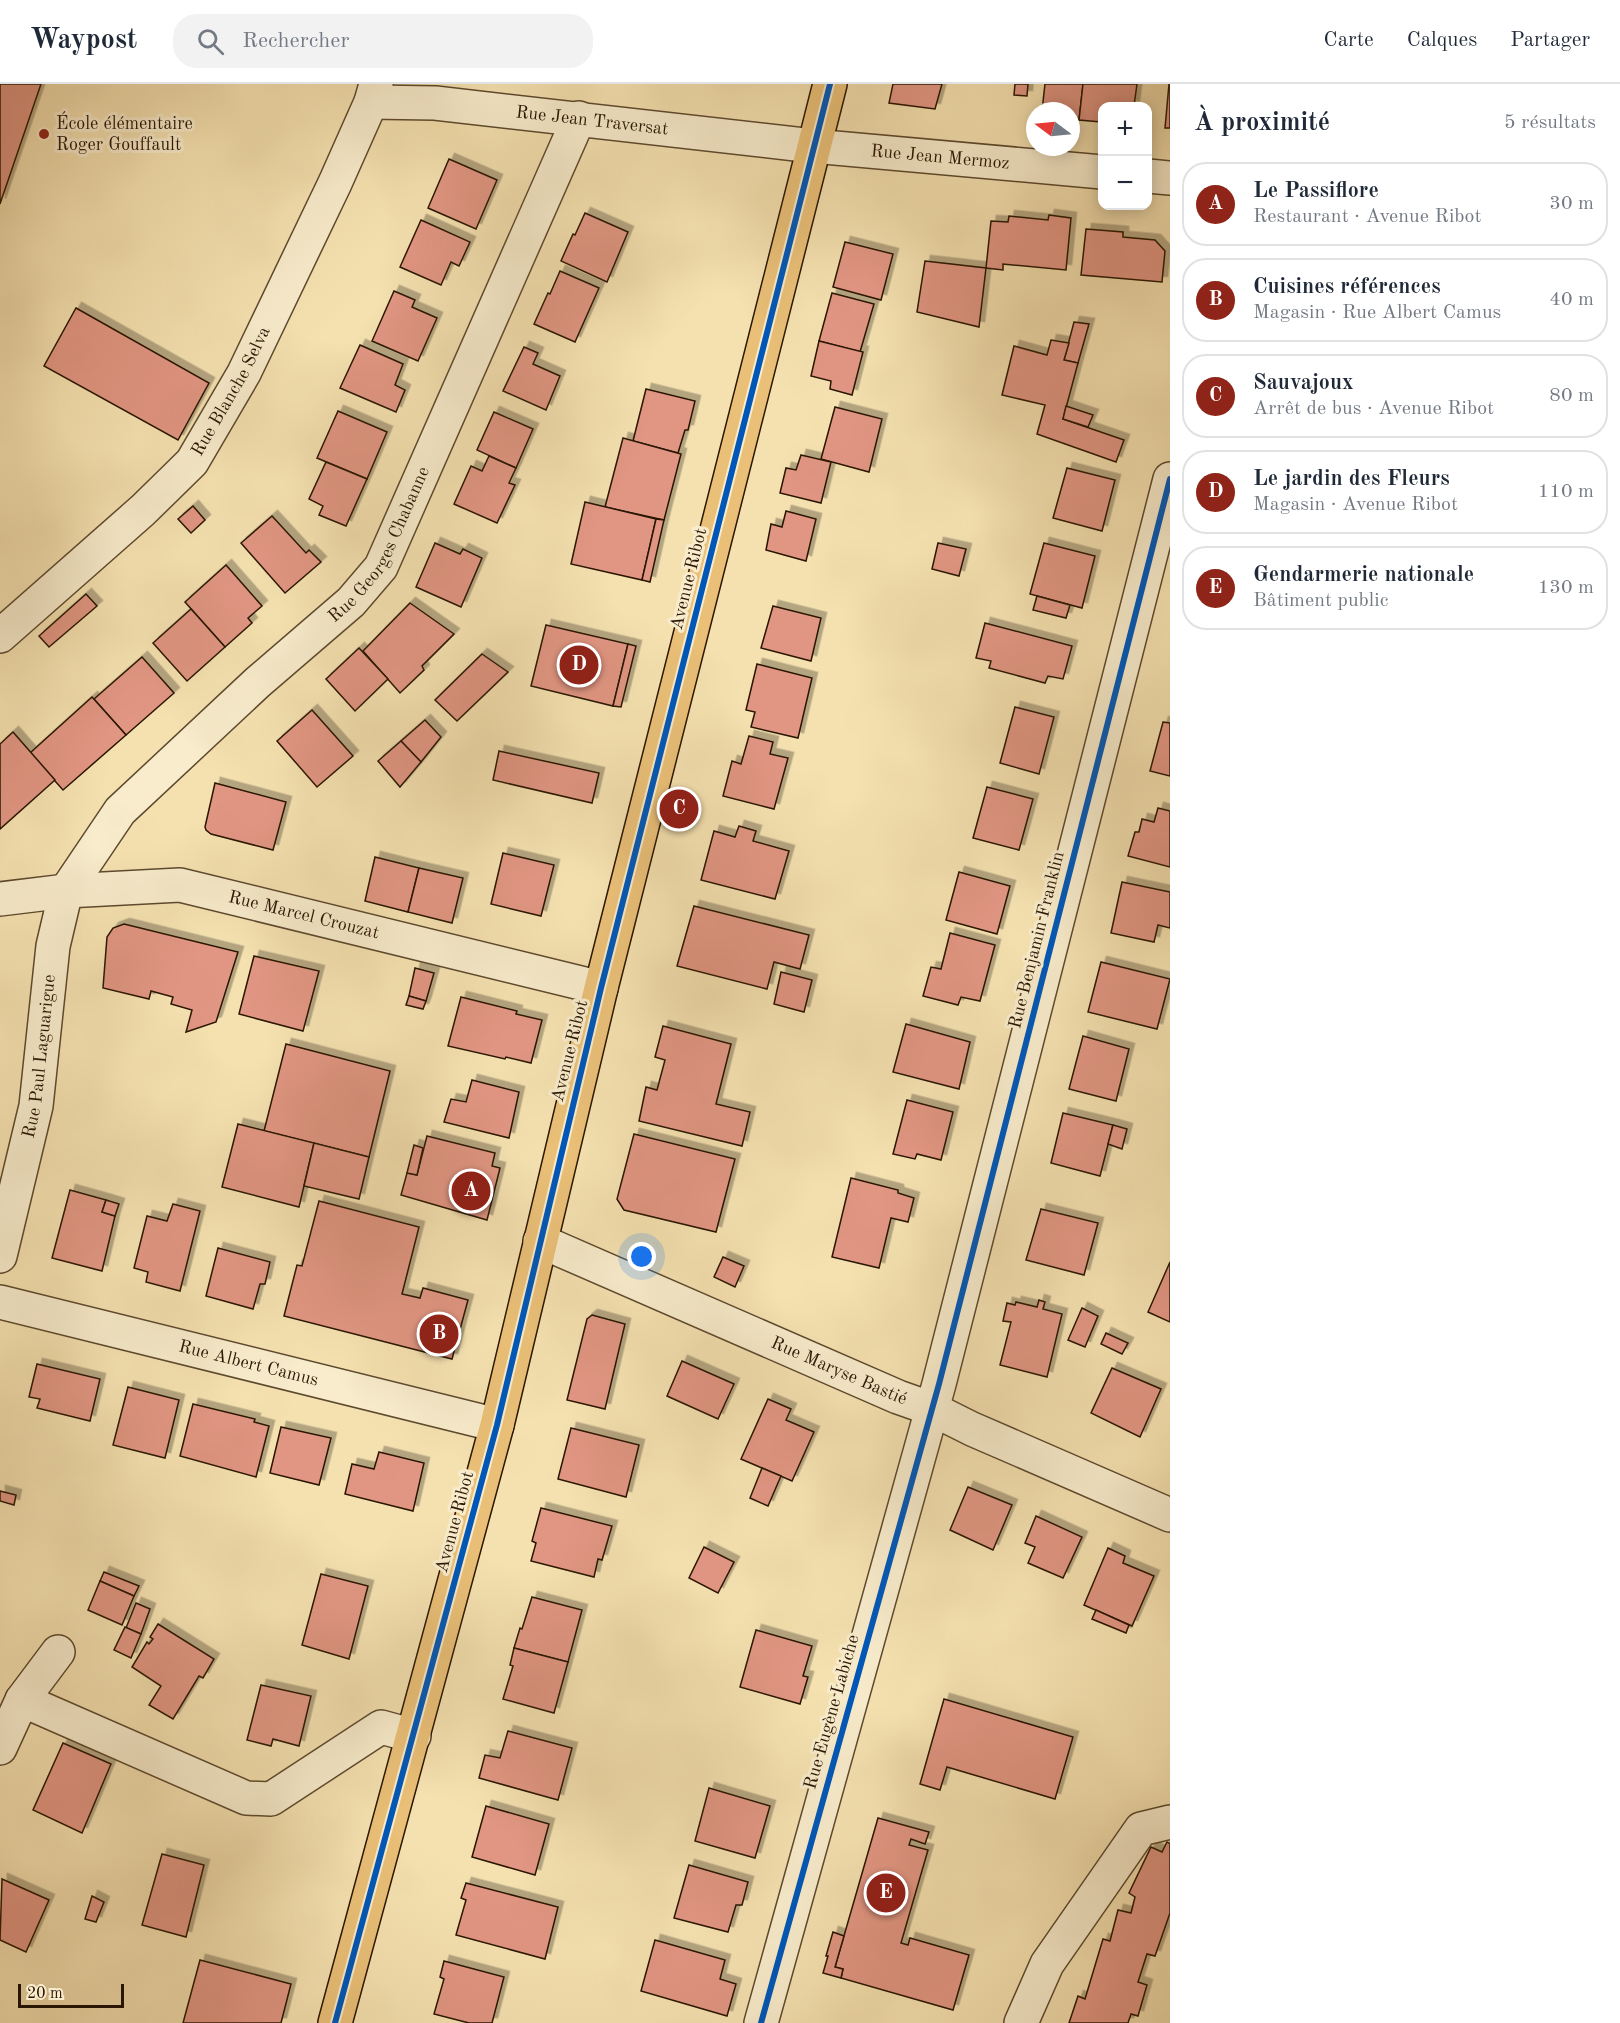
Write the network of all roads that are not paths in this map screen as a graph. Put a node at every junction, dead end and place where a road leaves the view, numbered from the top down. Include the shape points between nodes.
1 (830, 84) edge
2 (374, 93) edge
3 (579, 118) junction
4 (813, 146) junction
5 (1098, 172) edge
6 (1152, 176) edge
7 (1170, 178) edge
8 (1170, 479) edge
9 (0, 636) edge
10 (66, 891) junction
11 (0, 899) edge
12 (601, 988) junction
13 (540, 1241) junction
14 (0, 1256) edge
15 (0, 1302) edge
16 (932, 1409) junction
17 (497, 1425) junction
18 (1168, 1510) edge
19 (58, 1652) dead end
20 (22, 1700) junction
21 (414, 1736) junction
22 (0, 1748) edge
23 (1170, 1822) edge
24 (764, 2022) edge
25 (334, 2023) edge
26 (1021, 2023) edge

1 - 4 main road, Avenue Ribot
2 - 3 street, Rue Jean Traversat
2 - 9 street, Rue Blanche Selva via 336,183 244,373 192,462
3 - 4 street, Rue Jean Traversat
3 - 10 street, Rue Georges Chabanne via 381,567 351,602 258,682 120,811
4 - 5 street, Rue Jean Mermoz
4 - 12 main road, Avenue Ribot
6 - 7 street
8 - 16 street, Rue Benjamin Franklin
10 - 11 street, Rue Marcel Crouzat
10 - 12 street, Rue Marcel Crouzat via 180,885
10 - 14 street, Rue Paul Laguarigue via 53,946 36,1106
12 - 13 main road, Avenue Ribot
13 - 16 street, Rue Maryse Bastié
13 - 17 main road, Avenue Ribot
15 - 17 street, Rue Albert Camus
16 - 18 street, Rue Maryse Bastié
16 - 24 street, Rue Eugène Labiche
17 - 21 main road, Avenue Ribot
19 - 20 street
20 - 21 street via 246,1798 271,1798 381,1727
20 - 22 street
21 - 25 main road, Avenue Ribot
23 - 26 street via 1141,1829 1047,1964

